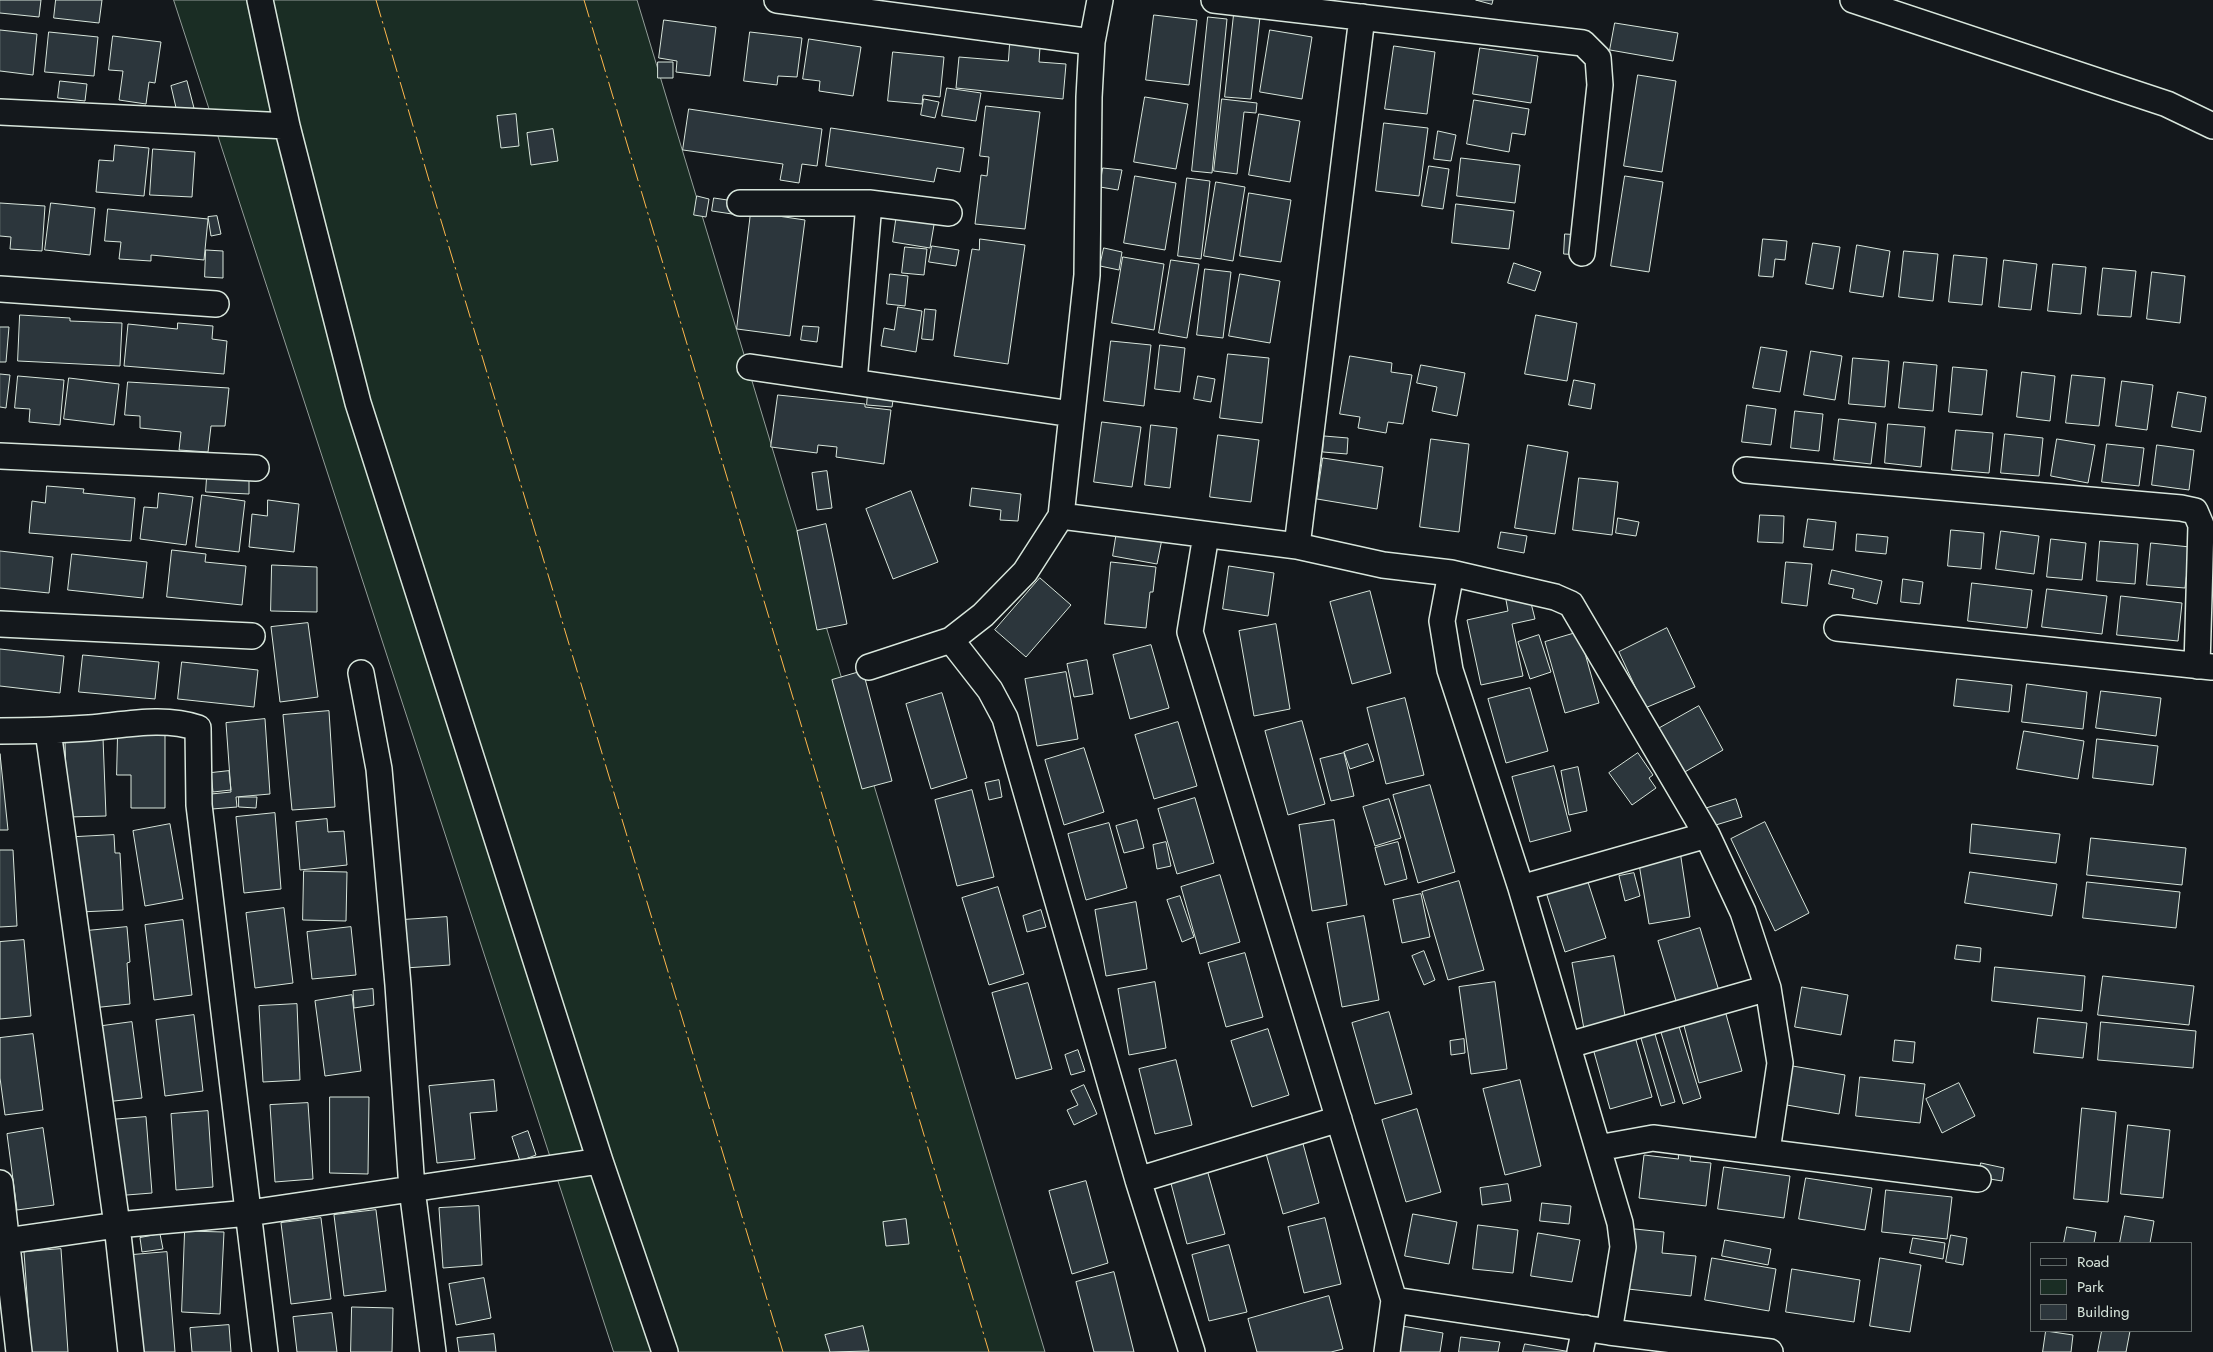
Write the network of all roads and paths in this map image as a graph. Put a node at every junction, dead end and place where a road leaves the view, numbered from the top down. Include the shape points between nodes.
1 (260, 0) edge
2 (777, 0) edge
3 (1100, 0) edge
4 (1214, 0) edge
5 (1852, 0) edge
6 (907, 9) edge
7 (1362, 17) junction
8 (1092, 42) junction
9 (0, 112) edge
10 (287, 126) junction
11 (2213, 126) edge
12 (740, 203) dead end
13 (869, 203) junction
14 (950, 213) dead end
15 (1582, 253) dead end
16 (0, 289) edge
17 (216, 304) dead end
18 (750, 367) dead end
19 (854, 382) junction
20 (1072, 414) junction
21 (0, 456) edge
22 (256, 468) dead end
23 (1746, 470) dead end
24 (1061, 516) junction
25 (1206, 534) junction
26 (1297, 546) junction
27 (1451, 573) junction
28 (0, 624) edge
29 (1837, 628) dead end
30 (252, 636) dead end
31 (951, 640) junction
32 (2205, 666) edge
33 (869, 667) dead end
34 (361, 672) dead end
35 (0, 731) edge
36 (48, 731) junction
37 (1707, 835) junction
38 (1521, 888) junction
39 (1768, 988) junction
40 (1568, 1045) junction
41 (1339, 1119) junction
42 (1598, 1148) junction
43 (1767, 1152) junction
44 (600, 1161) junction
45 (1978, 1179) dead end
46 (1138, 1180) junction
47 (0, 1183) edge
48 (412, 1189) junction
49 (249, 1213) junction
50 (117, 1224) junction
51 (4, 1242) edge
52 (1394, 1300) junction
53 (1609, 1332) junction
54 (1582, 1340) edge
55 (19, 1352) edge
56 (131, 1352) edge
57 (265, 1352) edge
58 (433, 1352) edge
59 (665, 1352) edge
60 (1192, 1352) edge
61 (1386, 1352) edge
62 (1770, 1352) edge

1 - 10 street
2 - 6 street
3 - 8 street
4 - 7 street
5 - 11 street via 2167,104
6 - 8 street
7 - 15 street via 1583,43 1598,58 1600,85
7 - 26 street
8 - 20 street via 1087,275
9 - 10 street
10 - 44 street via 358,403
12 - 13 street
13 - 14 street
13 - 19 street
16 - 17 street
18 - 19 street
19 - 20 street
20 - 24 street
21 - 22 street
23 - 32 street via 2195,511 2201,525
24 - 25 street
24 - 31 street via 1025,572 983,615
25 - 26 street
25 - 41 street via 1190,632
26 - 27 street via 1383,565
27 - 37 street via 1555,597 1571,604
27 - 38 street via 1442,621 1450,670
28 - 30 street
29 - 32 street
31 - 33 street
31 - 46 street via 990,690 1005,718
34 - 48 street via 379,769
35 - 36 street
36 - 49 street via 155,722 198,728 199,805
36 - 50 street
37 - 38 street
37 - 39 street via 1743,912
38 - 40 street
39 - 40 street
39 - 43 street via 1780,1063
40 - 42 street
41 - 46 street
41 - 52 street
42 - 43 street via 1653,1138
42 - 53 street via 1620,1223 1623,1247
43 - 45 street
44 - 48 street
44 - 59 street
46 - 60 street
47 - 51 street
48 - 49 street
48 - 58 street
49 - 50 street
49 - 57 street
50 - 51 street
50 - 56 street
51 - 55 street
52 - 54 street
52 - 61 street
53 - 54 street
53 - 62 street

